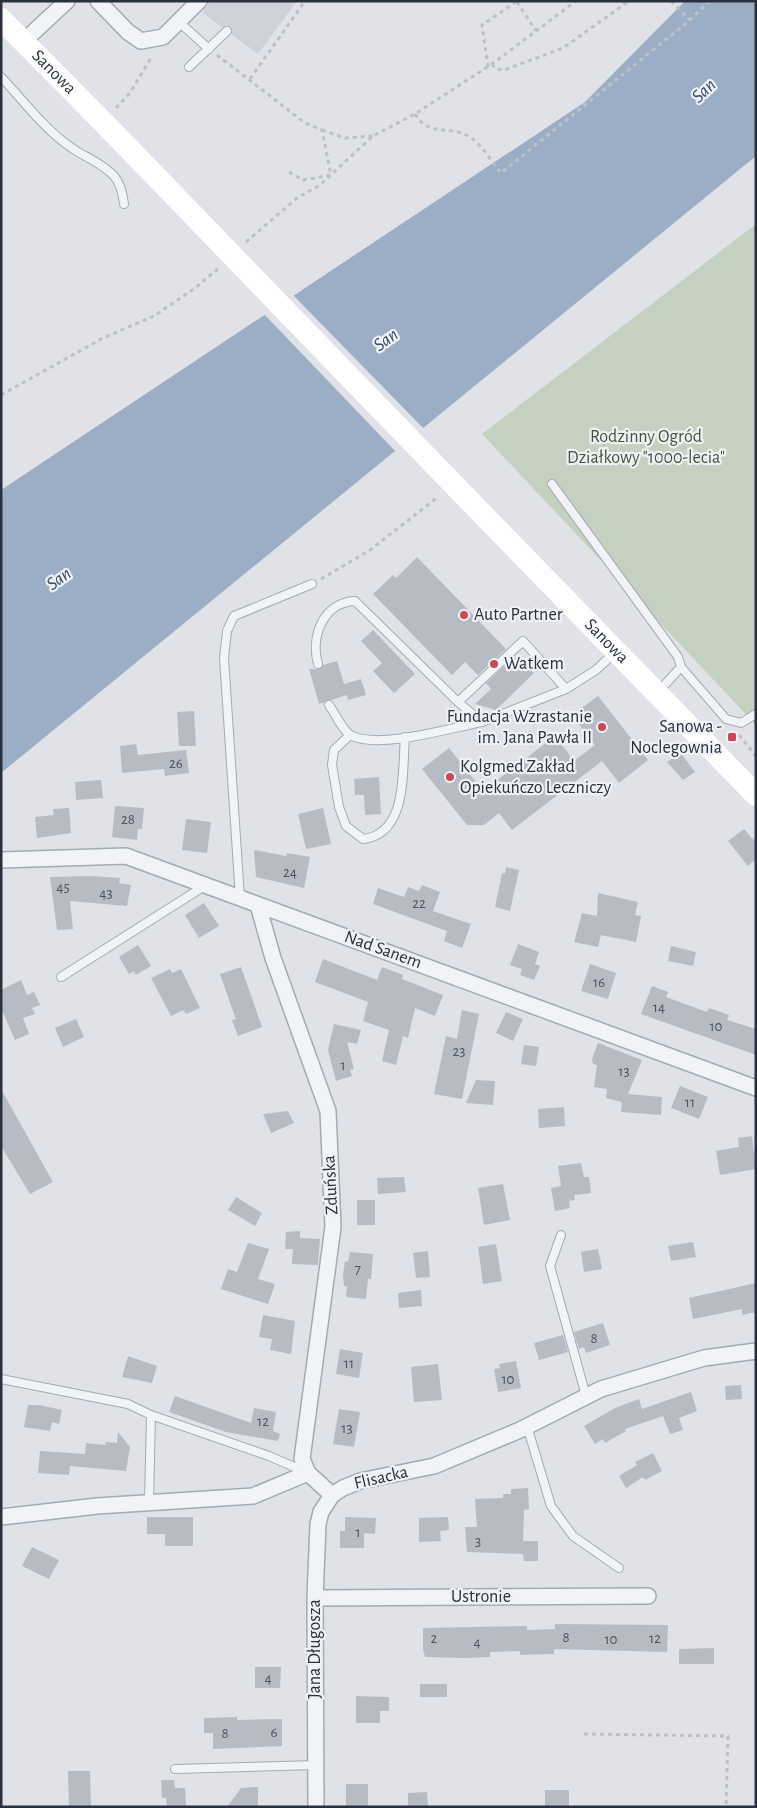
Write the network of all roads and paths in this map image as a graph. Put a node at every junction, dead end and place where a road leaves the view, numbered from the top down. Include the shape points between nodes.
1 (67, 1) edge
2 (98, 1) edge
3 (199, 1) edge
4 (305, 1) edge
5 (576, 1) edge
6 (629, 1) edge
7 (671, 1) edge
8 (709, 1) edge
9 (517, 2) edge
10 (1, 18) edge
11 (690, 20) junction
12 (178, 22) junction
13 (227, 31) dead end
14 (536, 31) junction
15 (24, 42) junction
16 (209, 49) junction
17 (152, 56) dead end
18 (492, 64) junction
19 (189, 67) dead end
20 (488, 67) junction
21 (1, 77) edge
22 (250, 79) junction
23 (415, 114) junction
24 (108, 119) junction
25 (322, 130) junction
26 (373, 136) junction
27 (287, 171) dead end
28 (331, 175) junction
29 (124, 204) dead end
30 (248, 241) dead end
31 (216, 270) dead end
32 (1, 395) edge
33 (552, 484) dead end
34 (450, 490) junction
35 (312, 584) joint
36 (615, 651) junction
37 (318, 664) dead end
38 (681, 667) junction
39 (566, 689) junction
40 (656, 695) junction
41 (458, 702) junction
42 (329, 705) dead end
43 (756, 714) edge
44 (726, 719) junction
45 (482, 722) junction
46 (350, 735) junction
47 (405, 737) junction
48 (756, 756) edge
49 (756, 795) edge
50 (1, 860) edge
51 (206, 885) junction
52 (240, 898) junction
53 (258, 905) junction
54 (61, 977) dead end
55 (756, 1088) edge
56 (561, 1235) dead end
57 (756, 1351) edge
58 (1, 1379) edge
59 (586, 1396) junction
60 (151, 1414) junction
61 (527, 1426) junction
62 (308, 1473) junction
63 (332, 1495) junction
64 (149, 1503) junction
65 (1, 1517) edge
66 (619, 1568) dead end
67 (648, 1596) dead end
68 (315, 1598) junction
69 (584, 1734) dead end
70 (316, 1765) junction
71 (175, 1769) dead end
72 (316, 1807) edge
73 (726, 1807) edge

1 - 15 street
2 - 12 street via 141,41 163,37
3 - 12 street
4 - 22 path
5 - 14 path
6 - 18 path via 563,48 504,70 496,69
7 - 11 path
8 - 11 path
9 - 14 path
9 - 20 path via 482,25
10 - 15 main road, Sanowa
11 - 23 path via 501,174 473,139 457,130 430,129
12 - 16 lane
13 - 16 lane
14 - 18 path
15 - 24 main road, Sanowa
16 - 19 lane
16 - 22 path
17 - 24 path via 130,93
18 - 20 path
20 - 23 path
21 - 29 lane via 50,129 115,177
22 - 25 path via 305,123
23 - 26 path
24 - 34 main road, Sanowa, bridge
25 - 26 path via 346,138
25 - 28 path
26 - 28 path
27 - 28 path via 303,180
28 - 30 path via 298,198
31 - 32 path via 196,288 154,316 103,338
33 - 38 lane via 678,657
34 - 35 path via 370,550
34 - 36 main road, Sanowa
35 - 52 lane via 234,616 228,631 224,658
36 - 39 lane via 596,670
36 - 40 main road, Sanowa
37 - 41 lane via 318,631 326,615 343,601 355,601
38 - 40 lane
38 - 44 lane
39 - 41 lane via 523,641
39 - 45 lane
40 - 49 main road, Sanowa
41 - 45 lane
42 - 46 lane
43 - 44 lane via 741,723
44 - 48 path
45 - 47 lane
46 - 47 lane via 368,740
46 - 47 lane via 334,750 332,765 339,807 346,826 363,839 375,838 383,831 398,808
50 - 51 street, Nad Sanem via 126,856
51 - 52 street, Nad Sanem
51 - 54 lane
52 - 53 street, Nad Sanem
53 - 55 street, Nad Sanem
53 - 62 street, Zduńska via 273,958 328,1112 333,1227 302,1459
56 - 59 lane via 550,1266
57 - 59 street, Flisacka via 704,1358
58 - 60 lane via 128,1404
59 - 61 street, Flisacka
60 - 62 lane
60 - 64 lane
61 - 63 street, Flisacka via 434,1466 360,1481
61 - 66 lane via 550,1506 574,1536
62 - 63 street, Flisacka
62 - 64 street via 253,1496
63 - 68 street, Jana Długosza via 321,1512 318,1524
64 - 65 street
67 - 68 street, Ustronie
68 - 70 street, Jana Długosza
69 - 73 path via 728,1736
70 - 71 lane
70 - 72 street, Jana Długosza

